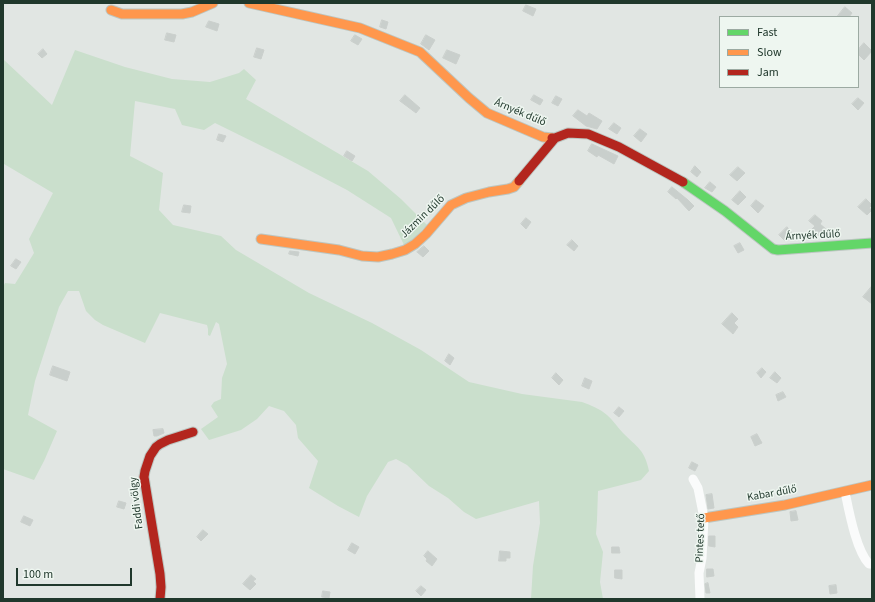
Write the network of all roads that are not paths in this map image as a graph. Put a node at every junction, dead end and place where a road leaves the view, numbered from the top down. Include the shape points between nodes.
1 (213, 3) edge
2 (249, 3) edge
3 (111, 10) dead end
4 (555, 138) junction
5 (261, 239) dead end
6 (872, 243) edge
7 (192, 432) dead end
8 (693, 479) dead end
9 (872, 485) edge
10 (845, 492) junction
11 (704, 518) junction
12 (872, 564) edge
13 (160, 599) edge
14 (700, 599) edge

1 - 3 street via 182,14 122,14
2 - 4 street, Árnyék dűlő via 360,28 420,52 487,113 543,137
4 - 5 street, Jázmin dűlő via 514,187 466,198 451,205 426,234 405,250 378,256 362,256 339,250
4 - 6 street, Árnyék dűlő via 568,133 588,134 619,147 683,182 773,249
7 - 13 street, Faddi völgy via 165,441 152,450 144,477 161,587
8 - 11 street, Pintes tető via 698,488
9 - 10 street, Kabar dűlő
10 - 11 street, Kabar dűlő
10 - 12 street via 860,549 866,561
11 - 14 street, Pintes tető via 699,573

